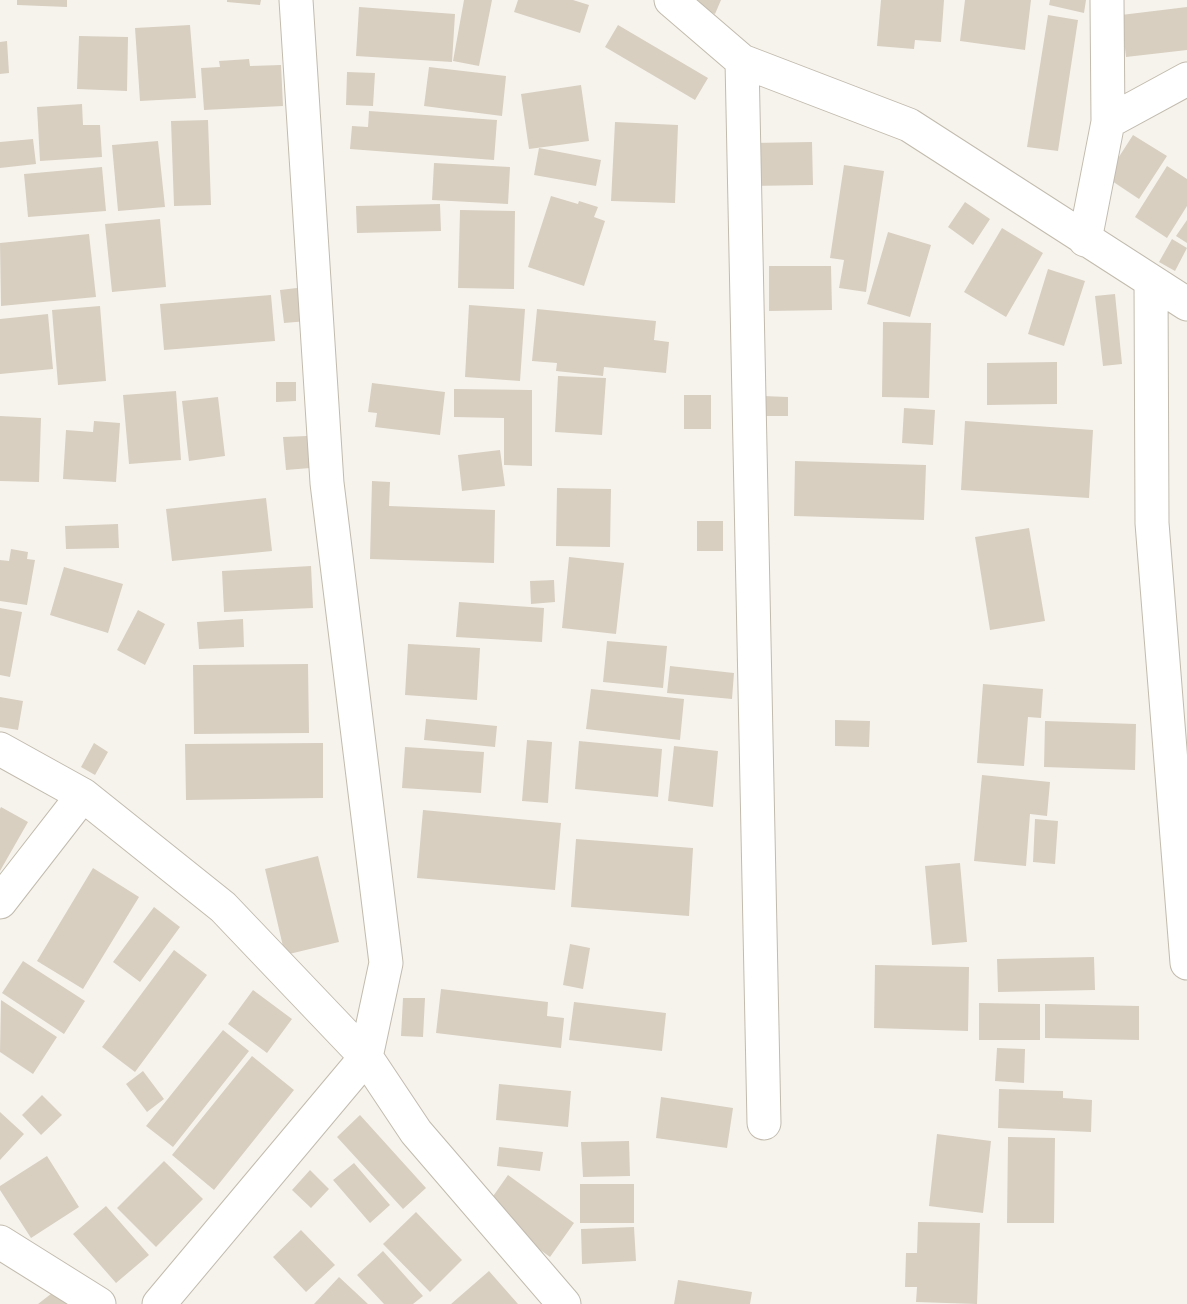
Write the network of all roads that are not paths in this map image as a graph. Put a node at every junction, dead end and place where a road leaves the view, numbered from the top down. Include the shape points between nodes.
1 (296, 0) edge
2 (671, 0) edge
3 (1107, 0) edge
4 (742, 61) junction
5 (1187, 79) edge
6 (1108, 122) junction
7 (1085, 240) junction
8 (1151, 281) junction
9 (1187, 304) edge
10 (0, 749) edge
11 (83, 795) junction
12 (0, 902) edge
13 (1187, 963) edge
14 (366, 1057) junction
15 (764, 1123) dead end
16 (0, 1242) edge
17 (99, 1304) edge
18 (159, 1304) edge
19 (564, 1304) edge

1 - 14 street via 327,483 386,963
2 - 4 street
3 - 6 street
4 - 7 street via 909,125
4 - 15 street
5 - 6 street
6 - 7 street
7 - 8 street
8 - 9 street
8 - 13 street via 1152,523
10 - 11 street
11 - 12 street
11 - 14 street via 223,908
14 - 18 street
14 - 19 street via 416,1132
16 - 17 street

